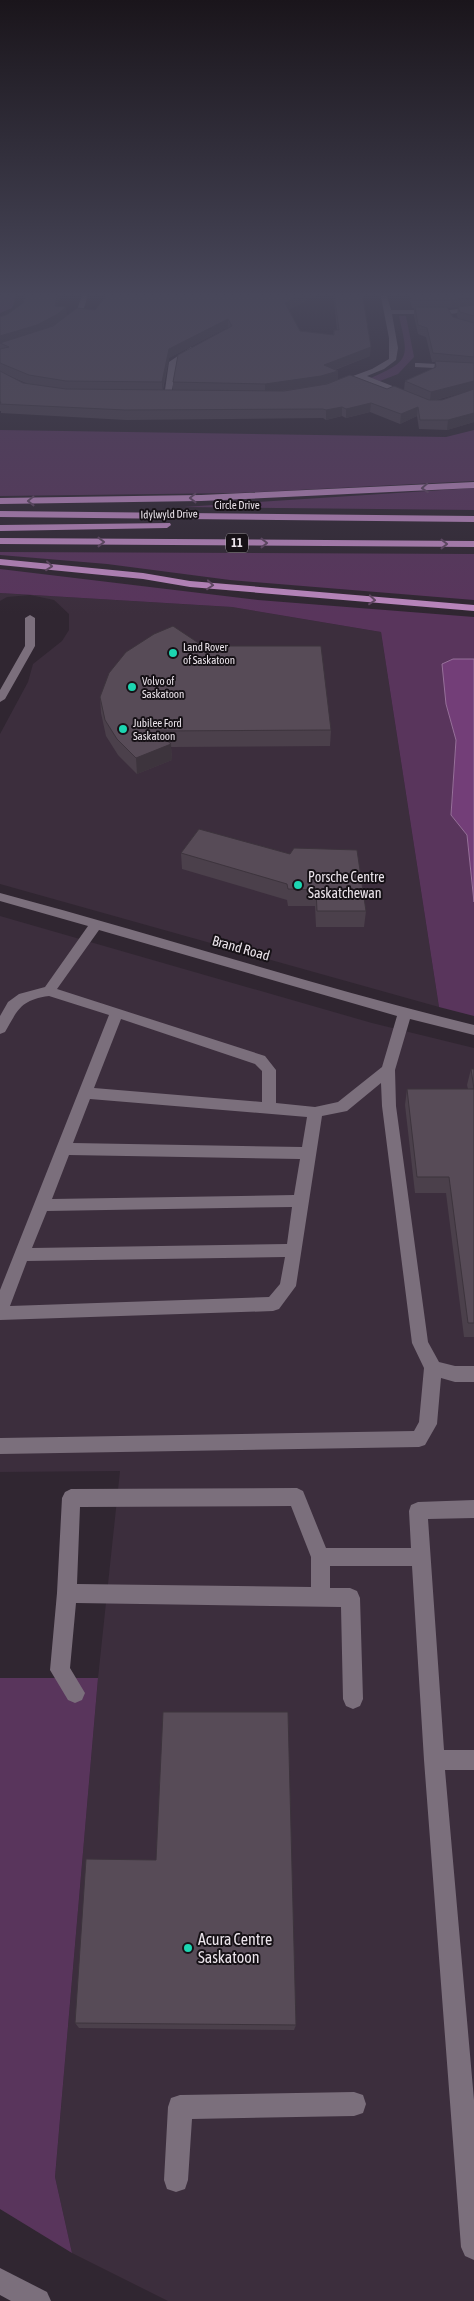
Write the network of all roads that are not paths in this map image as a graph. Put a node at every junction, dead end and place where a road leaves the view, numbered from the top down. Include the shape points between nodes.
1 (474, 485) edge
2 (0, 501) edge
3 (0, 514) edge
4 (429, 519) junction
5 (474, 519) edge
6 (0, 528) edge
7 (0, 541) edge
8 (474, 544) edge
9 (0, 562) edge
10 (474, 608) edge
11 (30, 618) dead end
12 (0, 699) edge
13 (0, 897) edge
14 (97, 923) junction
15 (50, 991) junction
16 (405, 1013) junction
17 (116, 1014) junction
18 (0, 1028) edge
19 (474, 1030) edge
20 (388, 1070) junction
21 (84, 1093) junction
22 (269, 1108) junction
23 (315, 1112) junction
24 (63, 1149) junction
25 (309, 1152) junction
26 (301, 1201) junction
27 (41, 1205) junction
28 (294, 1250) junction
29 (22, 1255) junction
30 (0, 1312) edge
31 (433, 1368) junction
32 (474, 1374) edge
33 (0, 1446) edge
34 (474, 1509) edge
35 (320, 1557) junction
36 (421, 1557) junction
37 (67, 1593) junction
38 (321, 1597) junction
39 (76, 1693) dead end
40 (353, 1699) dead end
41 (434, 1760) junction
42 (474, 1760) edge
43 (354, 2104) dead end
44 (176, 2180) dead end
45 (474, 2247) edge
46 (0, 2281) edge
47 (38, 2301) edge

1 -> 2 highway via 201,498
3 - 4 highway, Circle Drive / 11
4 - 5 highway, Circle Drive / 11
4 - 6 highway, Idylwyld Drive / 11
7 -> 8 highway, 11
9 -> 10 highway via 143,576 190,584
11 - 12 street via 30,646
13 - 14 street, Brand Road
14 - 15 street
14 - 16 street, Brand Road
15 - 17 street
15 - 18 street via 28,994 9,1010
16 - 19 street, Brand Road
16 - 20 street
17 - 21 street
17 - 22 street via 260,1060 269,1070
20 - 23 street via 342,1107
20 - 31 street via 389,1106 420,1344
21 - 22 street
21 - 24 street
22 - 23 street
23 - 25 street
24 - 25 street
24 - 27 street
25 - 26 street
26 - 27 street
26 - 28 street
27 - 29 street
28 - 29 street
28 - 30 street via 288,1286 272,1304
29 - 30 street
31 - 32 street via 455,1374
31 - 33 street via 428,1424 419,1439
34 - 36 street via 418,1511
35 - 36 street
35 - 37 street via 296,1497 71,1498
35 - 38 street
36 - 41 street
37 - 38 street
37 - 39 street via 60,1670
38 - 40 street via 350,1598
41 - 42 street
41 - 45 street
43 - 44 street via 180,2107
46 - 47 street

